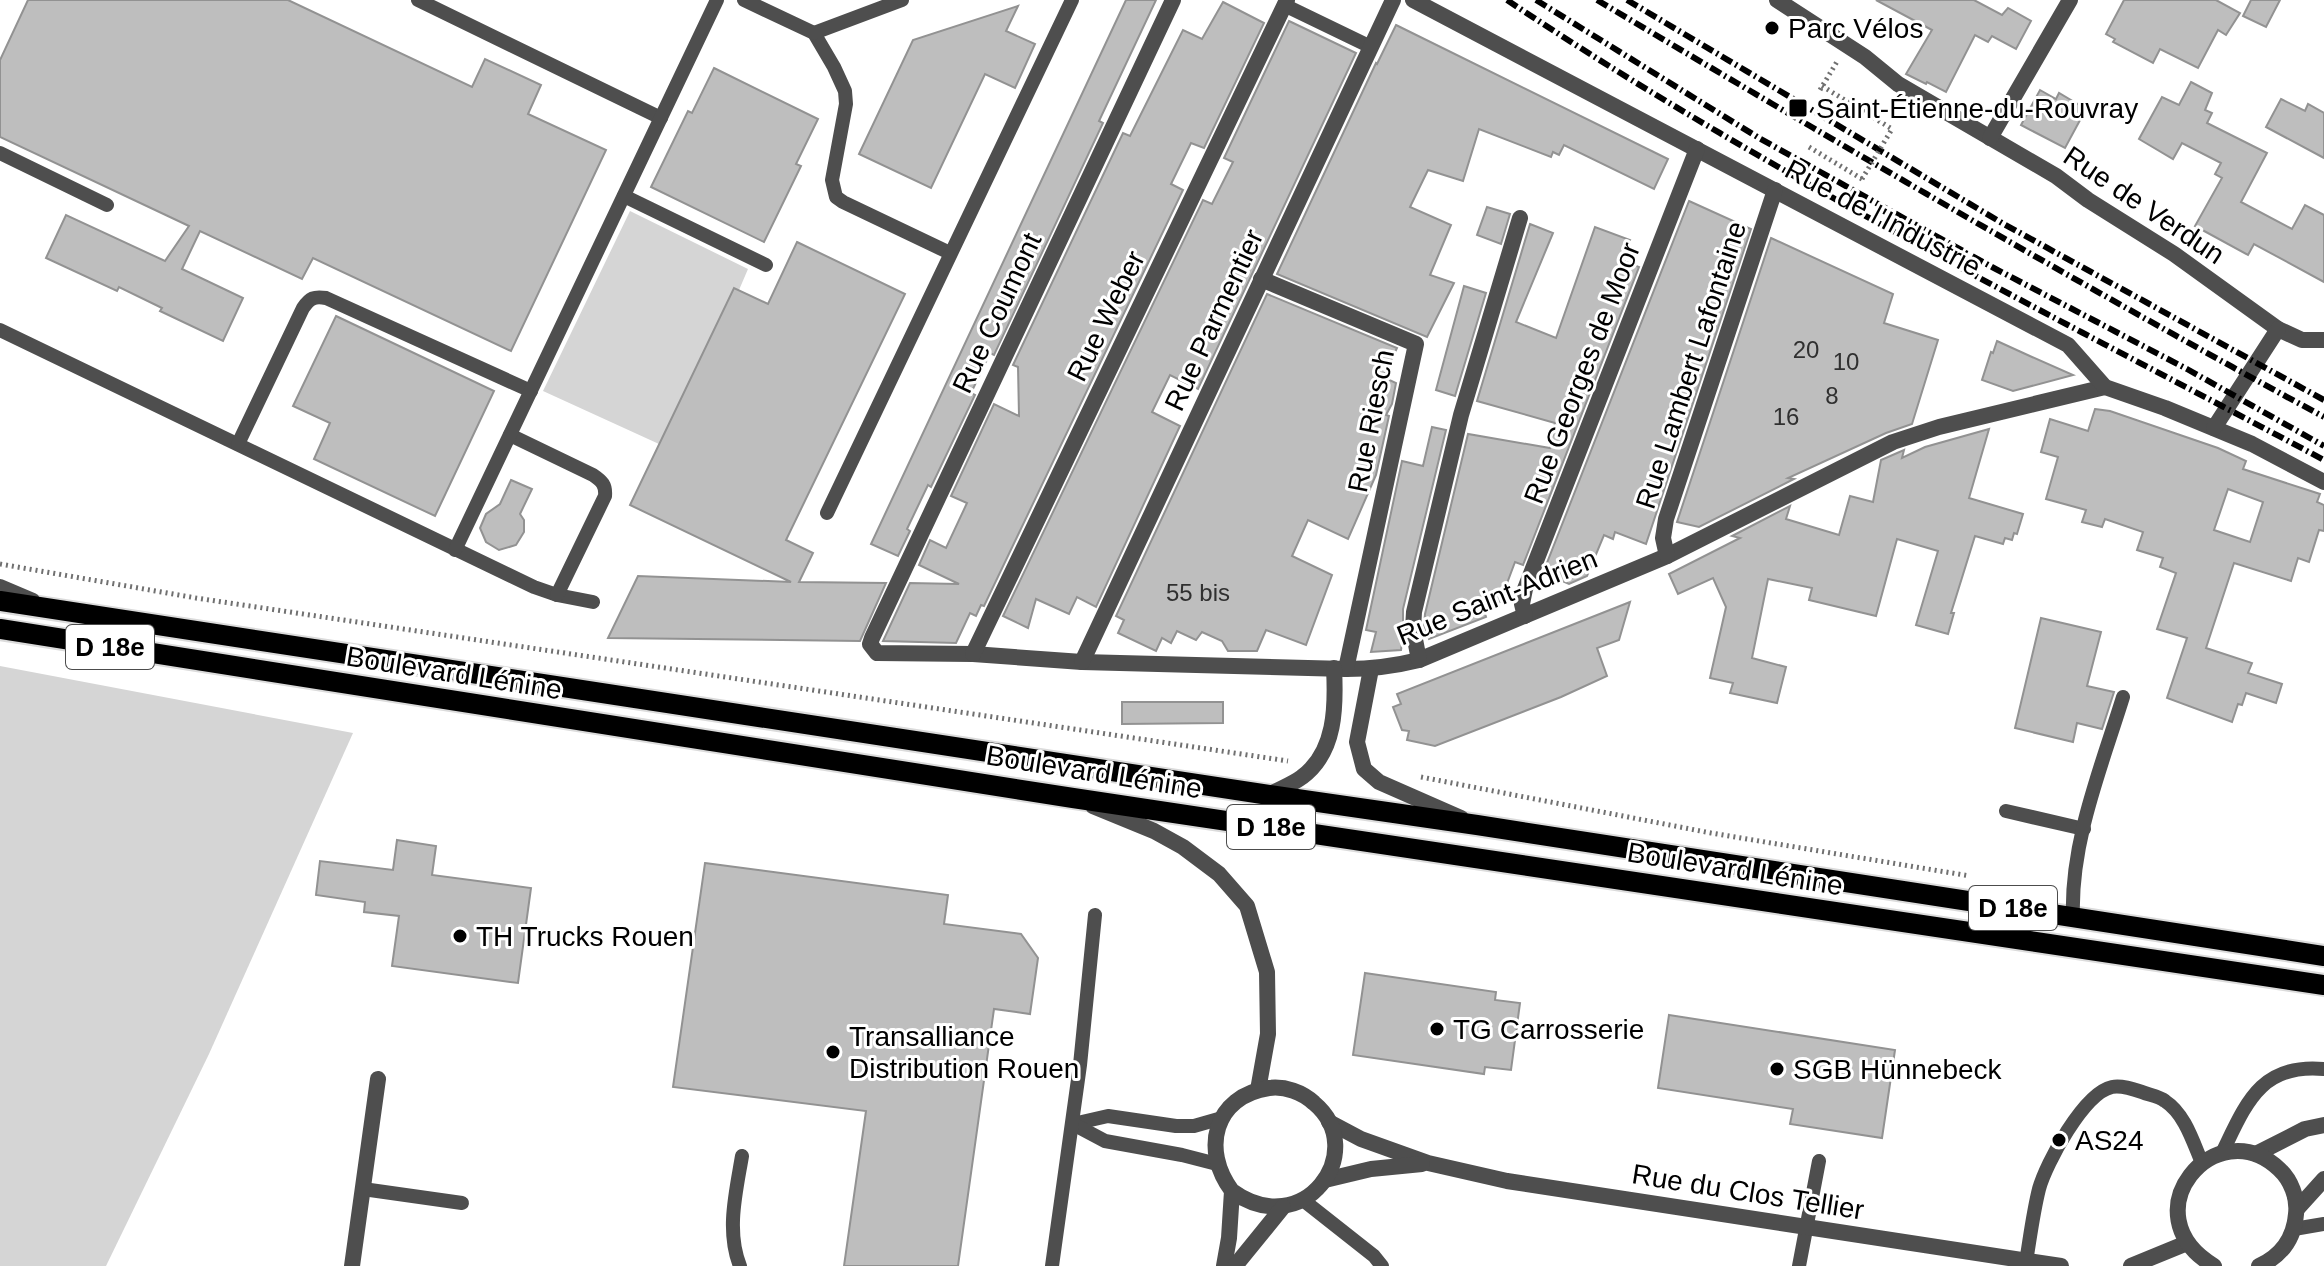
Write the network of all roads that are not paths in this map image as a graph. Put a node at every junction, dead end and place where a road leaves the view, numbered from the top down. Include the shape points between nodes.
1 (418, 0) edge
2 (717, 0) edge
3 (744, 0) edge
4 (902, 0) edge
5 (1072, 0) edge
6 (1173, 0) edge
7 (1393, 0) edge
8 (1413, 0) edge
9 (1777, 0) edge
10 (2070, 0) edge
11 (1286, 3) edge
12 (814, 33) junction
13 (1371, 47) junction
14 (661, 118) junction
15 (1990, 138) junction
16 (1697, 149) junction
17 (0, 153) edge
18 (1775, 190) junction
19 (624, 196) junction
20 (107, 205) dead end
21 (1520, 218) dead end
22 (950, 253) junction
23 (766, 265) dead end
24 (1261, 279) junction
25 (2278, 329) junction
26 (0, 330) edge
27 (2324, 340) edge
28 (2105, 387) junction
29 (531, 391) junction
30 (2214, 428) junction
31 (510, 435) junction
32 (238, 444) junction
33 (2324, 482) edge
34 (827, 513) dead end
35 (455, 550) junction
36 (1667, 556) junction
37 (0, 586) edge
38 (557, 595) junction
39 (0, 601) edge
40 (593, 602) dead end
41 (56, 609) junction
42 (1525, 616) junction
43 (0, 629) edge
44 (872, 649) joint
45 (973, 654) junction
46 (1419, 660) junction
47 (1082, 662) junction
48 (1340, 669) junction
49 (1371, 669) junction
50 (2123, 697) dead end
51 (1269, 795) junction
52 (1073, 798) junction
53 (2006, 811) dead end
54 (1477, 825) junction
55 (2084, 829) junction
56 (1095, 915) dead end
57 (2073, 918) junction
58 (2324, 956) edge
59 (2324, 985) edge
60 (2324, 1069) edge
61 (378, 1079) dead end
62 (1258, 1090) junction
63 (1222, 1118) junction
64 (1329, 1122) junction
65 (1073, 1124) junction
66 (2324, 1125) edge
67 (2222, 1153) junction
68 (2256, 1154) junction
69 (742, 1156) dead end
70 (1819, 1161) dead end
71 (1428, 1163) junction
72 (2202, 1163) junction
73 (1217, 1164) junction
74 (2324, 1179) edge
75 (1325, 1180) junction
76 (363, 1189) junction
77 (1232, 1191) junction
78 (1303, 1200) junction
79 (462, 1203) dead end
80 (1283, 1207) junction
81 (2297, 1209) junction
82 (2324, 1224) edge
83 (1807, 1228) junction
84 (2294, 1229) junction
85 (2187, 1243) junction
86 (2026, 1262) junction
87 (352, 1266) edge
88 (740, 1266) edge
89 (1052, 1266) edge
90 (1224, 1266) edge
91 (1235, 1266) edge
92 (1382, 1266) edge
93 (1799, 1266) edge
94 (2061, 1266) edge
95 (2131, 1266) edge
96 (2214, 1266) edge
97 (2259, 1266) edge

1 - 14 lane
2 - 14 lane
3 - 12 lane
4 - 12 lane
5 - 22 lane
6 - 44 street, Rue Coumont via 872,638
7 - 13 street, Rue Parmentier
8 - 16 street, Rue de l'Industrie
9 - 15 street, Rue de Verdun via 1898,84
10 - 15 street
11 - 13 lane
11 - 45 street, Rue Weber
12 - 22 lane via 845,91 832,180 836,197
13 - 24 street, Rue Parmentier
14 - 19 lane
15 - 25 street, Rue de Verdun via 2174,254
16 - 18 street, Rue de l'Industrie
16 - 42 street, Rue Georges de Moor via 1525,589
17 - 20 lane
18 - 28 street, Rue de l'Industrie via 2068,345
18 - 36 street, Rue Lambert Lafontaine via 1666,519
19 - 23 lane
19 - 29 lane
21 - 46 street via 1461,415 1414,612
22 - 34 lane
24 - 47 street, Rue Parmentier
24 - 48 street, Rue Riesch via 1416,344
25 - 27 street, Rue de Verdun via 2302,340
25 - 30 street
26 - 32 lane
28 - 30 street, Rue de l'Industrie
28 - 36 street, Rue Saint-Adrien via 1893,442
29 - 31 lane
29 - 32 lane via 316,296 303,308
30 - 33 street, Rue de l'Industrie
31 - 35 lane
31 - 38 lane via 593,475 606,488
32 - 35 lane
35 - 38 lane
36 - 42 street, Rue Saint-Adrien
37 - 41 lane
38 - 40 lane
39 - 41 main road, Boulevard Lénine / D 18e
41 - 51 main road, Boulevard Lénine / D 18e
42 - 46 street, Rue Saint-Adrien
43 - 52 main road, Boulevard Lénine / D 18e
44 - 45 street, Rue Saint-Adrien via 886,655
45 - 47 street, Rue Saint-Adrien
46 - 49 street, Rue Saint-Adrien
47 - 48 street, Rue Saint-Adrien
48 - 49 street, Rue Saint-Adrien
48 - 51 street via 1331,733 1313,765
49 - 54 street via 1357,742 1364,769 1379,782
50 - 55 lane
51 - 54 main road, Boulevard Lénine / D 18e
52 - 59 main road, Boulevard Lénine / D 18e
52 - 62 street via 1183,847 1219,874 1247,906 1267,972 1268,1034
53 - 55 lane
54 - 57 main road, Boulevard Lénine / D 18e
55 - 57 lane via 2072,893
56 - 65 lane
57 - 58 main road, Boulevard Lénine / D 18e
60 - 67 lane via 2284,1071 2270,1079 2244,1108
61 - 76 street
62 - 63 street
62 - 64 street, Rue du Clos Tellier via 1292,1090 1314,1102
63 - 65 lane via 1194,1126 1108,1116
63 - 73 street via 1216,1133
64 - 71 street, Rue du Clos Tellier
64 - 75 street via 1334,1151
65 - 73 lane via 1105,1141
65 - 89 lane
66 - 68 street
67 - 68 street
67 - 72 street
68 - 81 street via 2283,1173
69 - 88 lane via 733,1217
70 - 83 lane
71 - 75 street, Rue du Clos Tellier
71 - 83 street, Rue du Clos Tellier via 1507,1181
72 - 85 street via 2189,1176 2177,1209
72 - 86 lane via 2180,1116 2164,1100 2130,1088 2112,1087 2099,1094 2081,1111 2047,1167
73 - 77 street
74 - 81 street
75 - 78 street, Rue du Clos Tellier
76 - 79 lane
76 - 87 street
77 - 80 street via 1260,1206
77 - 90 street
78 - 80 street, Rue du Clos Tellier
78 - 92 lane
80 - 91 street
81 - 84 street
82 - 84 lane
83 - 86 street, Rue du Clos Tellier
83 - 93 lane
84 - 97 street via 2285,1246
85 - 95 street
85 - 96 street
86 - 94 street, Rue du Clos Tellier

